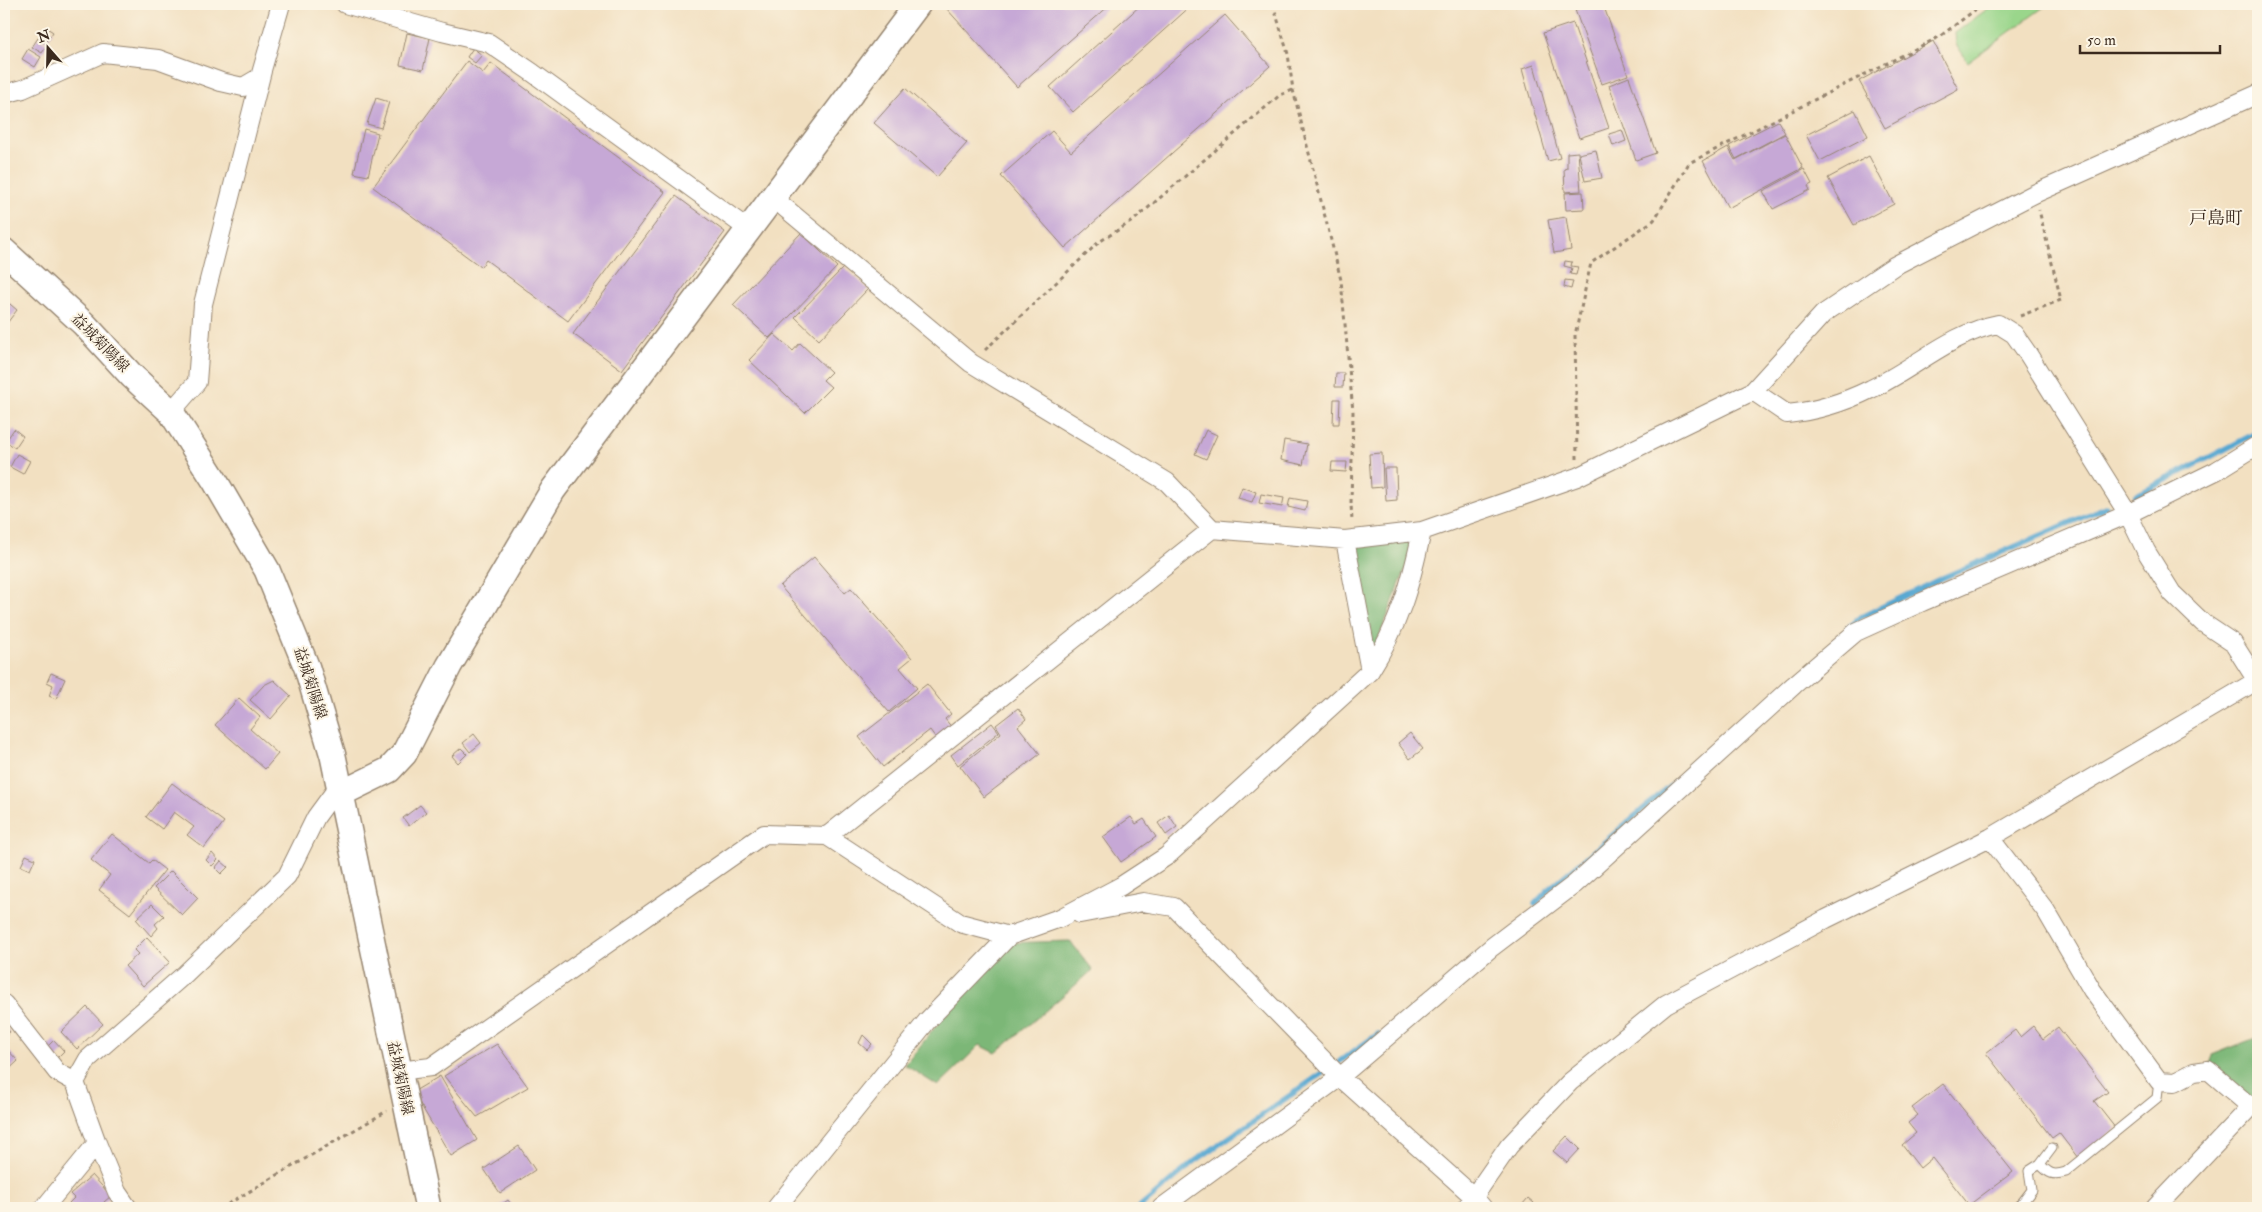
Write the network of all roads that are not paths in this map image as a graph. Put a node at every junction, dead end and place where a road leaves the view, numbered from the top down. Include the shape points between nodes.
1 (281, 4) edge
2 (345, 4) edge
3 (918, 4) edge
4 (262, 71) junction
5 (4, 94) edge
6 (2258, 94) edge
7 (772, 197) junction
8 (748, 229) junction
9 (4, 251) edge
10 (1752, 391) junction
11 (171, 412) junction
12 (2258, 445) edge
13 (2128, 514) junction
14 (1212, 529) junction
15 (1422, 532) junction
16 (1349, 540) junction
17 (1370, 671) junction
18 (2258, 681) edge
19 (339, 791) junction
20 (827, 836) junction
21 (1990, 838) junction
22 (1060, 918) junction
23 (1009, 936) junction
24 (4, 1004) edge
25 (399, 1071) junction
26 (1340, 1077) junction
27 (2159, 1081) junction
28 (75, 1082) junction
29 (2254, 1105) edge
30 (97, 1143) junction
31 (2052, 1148) dead end
32 (2040, 1164) junction
33 (1474, 1205) edge
34 (44, 1208) edge
35 (128, 1208) edge
36 (428, 1208) edge
37 (776, 1208) edge
38 (1161, 1208) edge
39 (2018, 1208) edge
40 (2155, 1208) edge

1 - 4 street
2 - 8 street via 489,42
3 - 7 main road
4 - 5 street via 260,77 243,86 221,82 158,59 103,53 23,89
4 - 11 street via 204,304 197,382
6 - 10 street via 2034,194 1894,266 1823,314
7 - 8 main road
7 - 14 street via 972,363 1167,482
8 - 19 main road via 553,490 449,666 404,754 389,770
9 - 11 main road, 益城菊陽線 via 84,324
10 - 13 street via 1786,414 1808,412 1872,389 1949,343 1982,327 1998,324 2014,334 2028,354
10 - 15 street via 1578,477
11 - 19 main road, 益城菊陽線 via 267,570 307,668 333,756
12 - 13 street via 2216,471
13 - 18 street via 2172,593 2203,623 2232,643
13 - 26 street via 1856,632 1575,884 1492,947
14 - 16 street
14 - 20 street
15 - 16 street
15 - 17 street via 1412,579 1388,642
16 - 17 street
17 - 22 street via 1167,856 1121,886
18 - 21 street
19 - 25 main road, 益城菊陽線
19 - 28 street via 316,817 287,876 185,974 88,1059
20 - 23 street via 960,923
20 - 25 street via 764,834 432,1067
21 - 27 street via 2046,911 2092,990
21 - 33 street via 1826,919 1666,1004 1570,1082 1509,1146
22 - 23 street
22 - 26 street via 1143,902 1174,907
23 - 37 street via 927,1021
24 - 28 street via 57,1072
25 - 36 main road, 益城菊陽線
26 - 33 street
26 - 38 street
27 - 29 street via 2175,1082 2194,1072 2208,1070
27 - 32 lane via 2157,1098 2066,1172 2050,1174
28 - 30 street
29 - 40 street
30 - 34 street
30 - 35 street via 117,1192
31 - 32 lane
32 - 39 lane via 2029,1171 2032,1190

